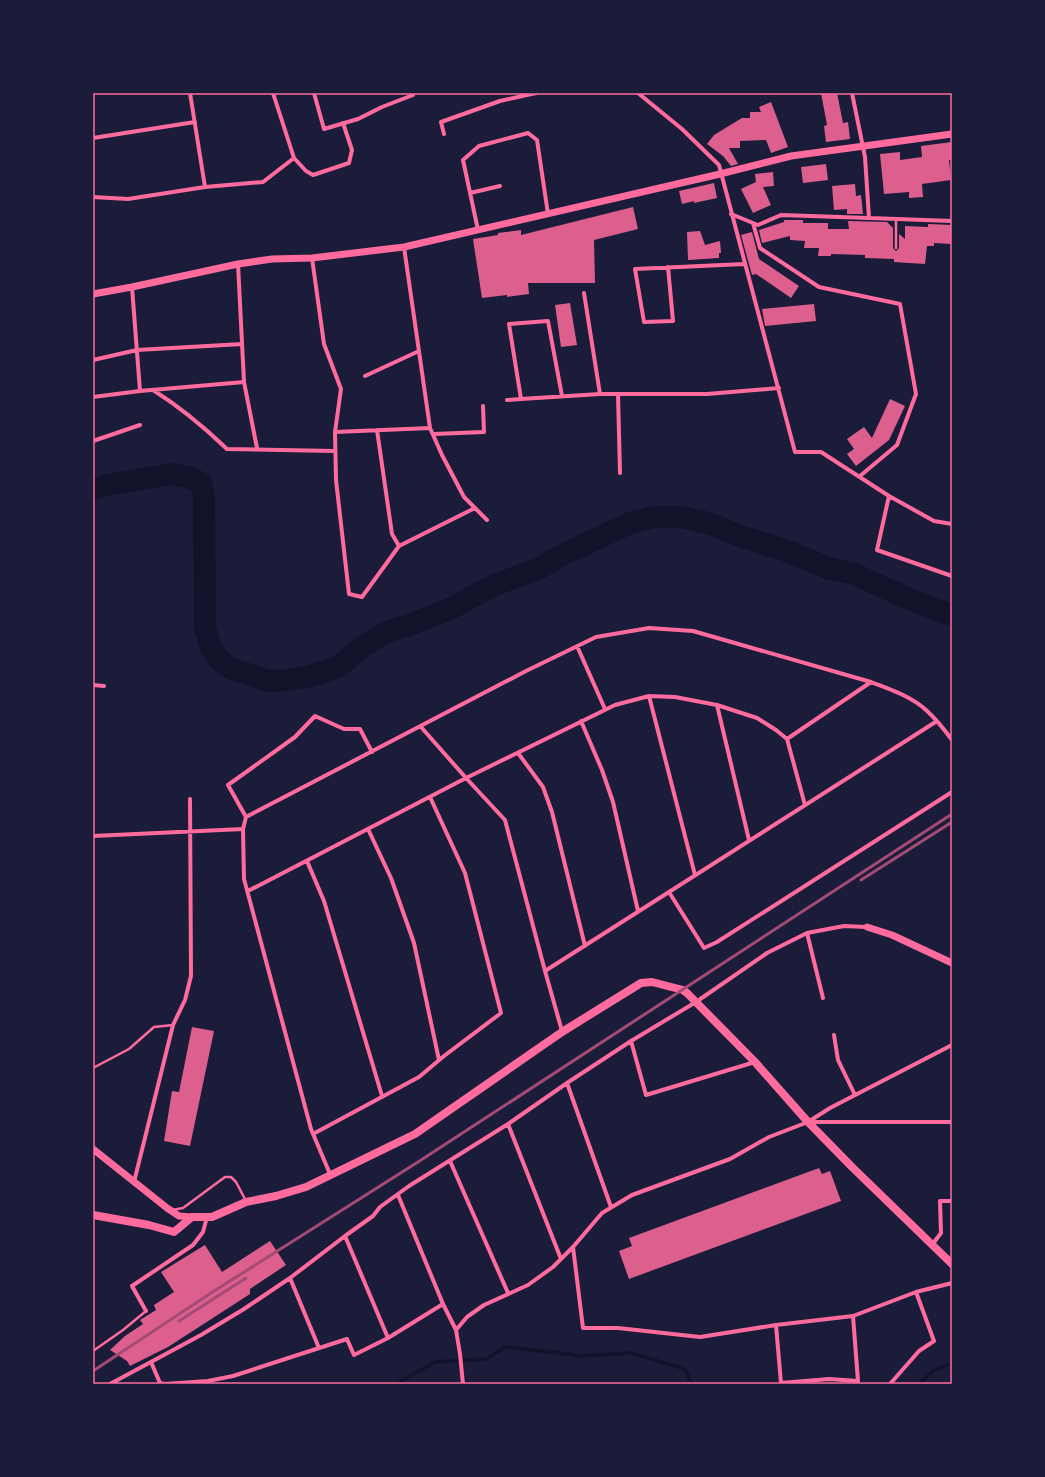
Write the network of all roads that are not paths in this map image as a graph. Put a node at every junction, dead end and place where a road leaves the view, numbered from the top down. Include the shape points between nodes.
1 (190, 93) edge
2 (273, 93) edge
3 (314, 93) edge
4 (413, 93) edge
5 (536, 93) edge
6 (638, 93) edge
7 (852, 93) edge
8 (195, 122) junction
9 (343, 123) junction
10 (444, 134) dead end
11 (952, 134) edge
12 (93, 138) edge
13 (863, 146) junction
14 (294, 158) junction
15 (720, 174) junction
16 (500, 186) dead end
17 (205, 187) junction
18 (470, 193) junction
19 (93, 197) edge
20 (548, 214) junction
21 (731, 214) junction
22 (869, 218) junction
23 (896, 219) junction
24 (952, 221) edge
25 (753, 223) junction
26 (478, 230) junction
27 (404, 247) junction
28 (896, 248) dead end
29 (312, 258) junction
30 (238, 264) junction
31 (744, 264) junction
32 (668, 268) junction
33 (132, 287) junction
34 (584, 293) dead end
35 (93, 294) edge
36 (242, 344) junction
37 (138, 350) junction
38 (419, 351) junction
39 (93, 360) edge
40 (365, 376) dead end
41 (244, 382) junction
42 (779, 388) junction
43 (152, 390) junction
44 (140, 391) junction
45 (600, 394) junction
46 (618, 394) junction
47 (562, 396) junction
48 (93, 397) edge
49 (521, 399) junction
50 (507, 400) dead end
51 (483, 406) dead end
52 (140, 426) dead end
53 (430, 428) junction
54 (377, 430) junction
55 (335, 432) junction
56 (434, 434) junction
57 (93, 441) edge
58 (257, 448) junction
59 (335, 451) junction
60 (620, 473) dead end
61 (860, 476) junction
62 (889, 496) junction
63 (475, 508) junction
64 (487, 520) dead end
65 (952, 524) edge
66 (399, 546) junction
67 (952, 576) edge
68 (577, 646) junction
69 (871, 682) junction
70 (93, 685) edge
71 (104, 686) dead end
72 (649, 696) junction
73 (717, 705) junction
74 (605, 709) junction
75 (581, 721) junction
76 (937, 721) junction
77 (421, 727) junction
78 (786, 739) junction
79 (952, 740) edge
80 (372, 752) junction
81 (518, 752) junction
82 (466, 778) junction
83 (952, 792) edge
84 (430, 797) junction
85 (190, 799) dead end
86 (805, 805) junction
87 (246, 817) junction
88 (244, 829) junction
89 (368, 829) junction
90 (189, 833) junction
91 (93, 836) edge
92 (750, 840) junction
93 (307, 861) junction
94 (695, 875) junction
95 (248, 891) junction
96 (669, 892) junction
97 (638, 911) junction
98 (867, 927) joint
99 (807, 933) junction
100 (585, 946) junction
101 (952, 963) edge
102 (545, 971) junction
103 (823, 998) dead end
104 (696, 1002) junction
105 (173, 1025) junction
106 (562, 1032) junction
107 (834, 1035) dead end
108 (630, 1042) junction
109 (952, 1045) edge
110 (439, 1060) junction
111 (755, 1062) junction
112 (93, 1068) edge
113 (567, 1083) junction
114 (855, 1095) junction
115 (382, 1096) junction
116 (808, 1122) junction
117 (952, 1122) edge
118 (508, 1124) junction
119 (312, 1134) junction
120 (93, 1149) edge
121 (450, 1161) junction
122 (330, 1174) junction
123 (134, 1183) junction
124 (398, 1195) junction
125 (952, 1201) edge
126 (246, 1202) junction
127 (611, 1207) junction
128 (170, 1210) junction
129 (93, 1215) edge
130 (192, 1217) junction
131 (207, 1218) junction
132 (346, 1236) junction
133 (932, 1245) junction
134 (573, 1247) junction
135 (561, 1259) junction
136 (952, 1264) edge
137 (290, 1278) junction
138 (952, 1283) edge
139 (916, 1292) junction
140 (508, 1293) junction
141 (443, 1304) junction
142 (146, 1311) joint
143 (853, 1316) junction
144 (776, 1325) junction
145 (456, 1330) junction
146 (388, 1338) junction
147 (319, 1348) junction
148 (93, 1351) edge
149 (151, 1362) junction
150 (110, 1384) edge
151 (463, 1384) edge
152 (890, 1384) edge

1 - 8 street
2 - 14 street
3 - 9 street via 324,129
4 - 9 street via 358,119
5 - 10 street via 500,101 440,122
6 - 15 street via 703,149 719,165
7 - 13 street
8 - 12 street
8 - 17 street
9 - 14 street via 352,150 349,163 313,175
11 - 13 street
13 - 15 street via 791,156
13 - 22 street
14 - 17 street via 263,182
15 - 20 street
15 - 21 street
16 - 18 street
17 - 19 street via 128,199
18 - 20 street via 463,160 480,146 528,133 537,140
18 - 26 street
20 - 26 street
21 - 25 street
21 - 31 street
22 - 23 street
22 - 25 street via 781,215 758,225
23 - 24 street
23 - 28 lane
25 - 61 street via 760,248 819,287 900,304 916,394 897,445
26 - 27 street
27 - 29 street
27 - 38 street
29 - 30 street via 272,259
29 - 55 street via 324,344 341,389
30 - 33 street
30 - 36 street
31 - 32 street
31 - 42 street
32 - 32 street via 673,321 644,322 635,269
33 - 35 street
33 - 37 street
34 - 45 street
36 - 37 street
36 - 41 street
37 - 39 street
37 - 44 street
38 - 40 street
38 - 53 street
41 - 43 street
41 - 58 street
42 - 46 street via 707,394
42 - 61 street via 795,452 821,452
43 - 44 street
43 - 58 street via 204,427 227,449
44 - 48 street
45 - 46 street
45 - 47 street
46 - 60 street
47 - 49 street
47 - 49 street via 548,321 509,324
49 - 50 street
51 - 56 street via 484,432
52 - 57 street
53 - 54 street
53 - 56 street
54 - 55 street
54 - 66 street via 392,534
55 - 59 street
56 - 63 street via 464,497
58 - 59 street
59 - 66 street via 349,594 362,597
61 - 62 street
62 - 65 street via 934,521
62 - 67 street via 877,550
63 - 64 street
63 - 66 street
68 - 69 street via 596,637 649,628 693,631
68 - 74 street
68 - 77 street
69 - 76 street via 898,692 924,708
69 - 78 street
70 - 71 street
72 - 73 street via 676,697
72 - 74 street via 614,704
72 - 94 street
73 - 78 street via 757,718
73 - 92 street
74 - 75 street
75 - 81 street
75 - 97 street via 613,802
76 - 79 street
76 - 86 street
77 - 80 street
77 - 82 street
78 - 86 street
80 - 87 street
80 - 87 street via 360,729 344,729 316,716 295,737 228,785
81 - 82 street
81 - 100 street via 543,787 552,812
82 - 84 street
82 - 102 street via 505,820
83 - 96 street via 704,948
84 - 89 street
84 - 110 street via 465,873 501,1013
85 - 90 street
86 - 92 street
87 - 88 street
88 - 90 street
88 - 95 street via 244,879
89 - 93 street
89 - 110 street via 391,878 414,943
90 - 91 street
90 - 105 street via 190,976 185,1000
92 - 94 street
93 - 95 street
93 - 115 street via 324,901
94 - 96 street
95 - 119 street
96 - 97 street
97 - 100 street
98 - 99 street via 844,926
98 - 101 street via 892,935
99 - 103 street
99 - 104 street via 767,953
100 - 102 street
102 - 106 street
104 - 106 main road via 683,990 652,982 641,983
104 - 108 street
104 - 111 main road
105 - 112 lane via 154,1027 129,1049
105 - 123 street
106 - 122 main road via 415,1134
107 - 114 street via 838,1060
108 - 111 street via 646,1095
108 - 113 street
109 - 114 street
110 - 115 street via 420,1077
111 - 116 main road
113 - 118 street
113 - 127 street
114 - 116 street
115 - 119 street
116 - 117 street
116 - 127 street via 769,1137 730,1159 632,1195
116 - 133 main road
118 - 121 street
118 - 135 street
119 - 122 street
120 - 123 street
121 - 124 street
121 - 140 street
122 - 126 main road via 306,1187
123 - 128 street
124 - 132 street
124 - 141 street
125 - 133 street via 940,1201 941,1233
126 - 128 lane via 236,1182 230,1177 225,1177 183,1208
126 - 131 main road
127 - 134 street via 602,1213
128 - 130 street via 179,1216
129 - 130 main road via 174,1232
130 - 131 main road
131 - 142 street via 203,1232 193,1245 132,1286
132 - 137 street
132 - 146 street
133 - 136 main road
134 - 135 street
134 - 144 street via 583,1328 618,1328 700,1336
135 - 140 street via 528,1284
137 - 147 street
137 - 149 street via 202,1335
138 - 139 street
139 - 143 street
139 - 152 street via 934,1341 919,1351
140 - 145 street via 467,1317
141 - 145 street
141 - 146 street
142 - 148 lane
143 - 144 street
143 - 144 street via 858,1381 828,1379 781,1383
145 - 151 street
146 - 147 street via 354,1355 347,1339
147 - 149 street via 284,1361 208,1381 160,1383
149 - 150 street

